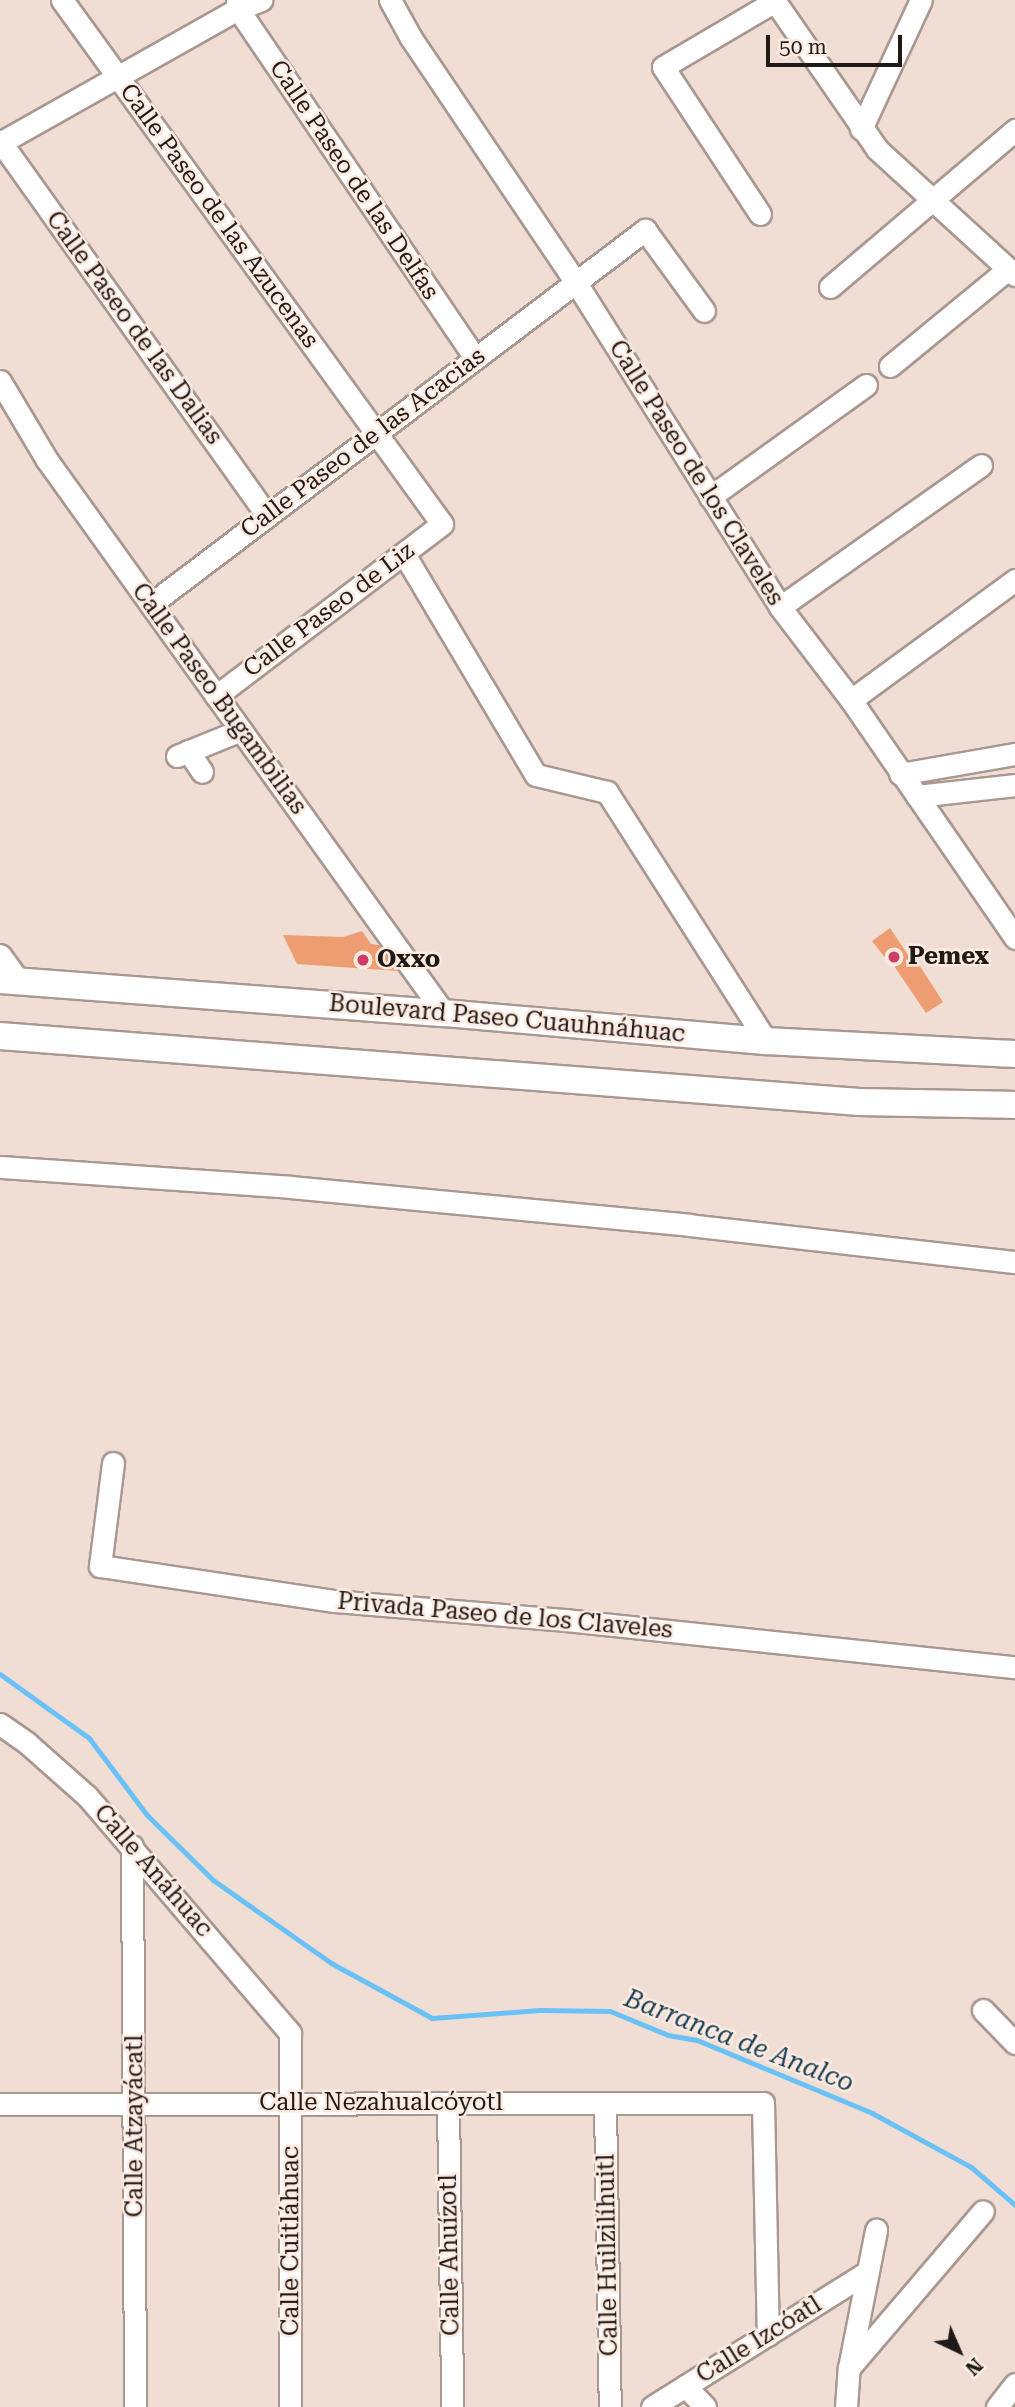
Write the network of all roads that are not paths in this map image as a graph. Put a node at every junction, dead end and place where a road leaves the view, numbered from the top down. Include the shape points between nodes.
1 (62, 0) edge
2 (261, 0) edge
3 (390, 0) edge
4 (921, 0) edge
5 (774, 1) edge
6 (238, 4) edge
7 (119, 76) junction
8 (861, 129) junction
9 (1015, 130) edge
10 (0, 142) edge
11 (931, 199) junction
12 (760, 214) dead end
13 (1012, 272) edge
14 (575, 281) junction
15 (830, 287) dead end
16 (704, 311) dead end
17 (475, 358) junction
18 (890, 366) dead end
19 (0, 381) edge
20 (866, 385) dead end
21 (375, 433) junction
22 (981, 465) dead end
23 (710, 497) junction
24 (267, 515) junction
25 (442, 524) joint
26 (404, 554) junction
27 (1015, 580) edge
28 (151, 604) junction
29 (780, 607) junction
30 (216, 696) junction
31 (851, 700) junction
32 (241, 730) junction
33 (1015, 754) edge
34 (202, 772) dead end
35 (900, 774) junction
36 (1015, 785) edge
37 (917, 796) junction
38 (1012, 928) edge
39 (0, 955) edge
40 (10, 980) edge
41 (444, 1013) junction
42 (0, 1036) edge
43 (766, 1041) junction
44 (1015, 1054) edge
45 (1009, 1102) edge
46 (0, 1167) edge
47 (1015, 1262) edge
48 (113, 1463) dead end
49 (1015, 1667) edge
50 (0, 1724) edge
51 (132, 1846) junction
52 (983, 2010) dead end
53 (290, 2033) joint
54 (1015, 2043) edge
55 (448, 2103) junction
56 (605, 2103) junction
57 (0, 2104) edge
58 (136, 2104) junction
59 (292, 2104) junction
60 (983, 2211) dead end
61 (876, 2230) dead end
62 (866, 2273) junction
63 (768, 2335) junction
64 (849, 2368) junction
65 (1015, 2384) edge
66 (685, 2386) junction
67 (135, 2407) edge
68 (290, 2407) edge
69 (452, 2407) edge
70 (610, 2407) edge
71 (652, 2407) edge
72 (705, 2407) edge
73 (846, 2407) edge
74 (997, 2407) edge

1 - 7 street, Calle Paseo de las Azucenas
2 - 6 street
3 - 14 street, Calle Paseo de los Claveles
4 - 8 street
5 - 8 street
5 - 12 street via 663,67
6 - 7 street
6 - 17 street, Calle Paseo de las Delfas
7 - 10 street
7 - 21 street, Calle Paseo de las Azucenas
8 - 11 street
9 - 11 street
10 - 24 street, Calle Paseo de las Dalias
11 - 13 street
11 - 15 street
13 - 18 street
14 - 16 street, Calle Paseo de las Acacias via 645,230
14 - 17 street, Calle Paseo de las Acacias
14 - 23 street, Calle Paseo de los Claveles
17 - 21 street, Calle Paseo de las Acacias
19 - 28 street, Calle Paseo Bugambilias via 47,460
20 - 23 street
21 - 24 street, Calle Paseo de las Acacias
21 - 25 street, Calle Paseo de las Azucenas
22 - 29 street
23 - 29 street, Calle Paseo de los Claveles
24 - 28 street, Calle Paseo de las Acacias
25 - 26 street, Calle Paseo de Liz
26 - 30 street, Calle Paseo de Liz
26 - 43 street via 536,775 607,792
27 - 31 street
28 - 30 street, Calle Paseo Bugambilias
29 - 31 street, Calle Paseo de los Claveles
30 - 32 street, Calle Paseo Bugambilias
31 - 35 street, Calle Paseo de los Claveles
32 - 34 street via 182,754
32 - 41 street, Calle Paseo Bugambilias
33 - 35 street
35 - 37 street, Calle Paseo de los Claveles
36 - 37 street
37 - 38 street, Calle Paseo de los Claveles
39 - 40 street
40 - 41 main road, Boulevard Paseo Cuauhnáhuac
41 - 43 main road, Boulevard Paseo Cuauhnáhuac
42 - 45 main road via 859,1102
43 - 44 main road, Boulevard Paseo Cuauhnáhuac
46 - 47 street via 290,1187
48 - 49 street, Privada Paseo de los Claveles via 100,1566 334,1601
50 - 51 street, Calle Anáhuac via 87,1796
51 - 53 street, Calle Anáhuac
51 - 58 street, Calle Atzayácatl
52 - 54 street
53 - 59 street, Calle Cuitláhuac
55 - 56 street, Calle Nezahualcóyotl
55 - 59 street, Calle Nezahualcóyotl
55 - 69 street, Calle Ahuízotl
56 - 63 street, Calle Nezahualcóyotl via 763,2103
56 - 70 street, Calle Huilzilíhuitl
57 - 58 street, Calle Nezahualcóyotl
58 - 59 street, Calle Nezahualcóyotl
58 - 67 street, Calle Atzayácatl
59 - 68 street, Calle Cuitláhuac
60 - 64 street
61 - 62 street
62 - 63 street, Calle Izcóatl
62 - 64 street
63 - 66 street, Calle Izcóatl
64 - 73 street
65 - 74 street
66 - 71 street, Calle Izcóatl
66 - 72 street

